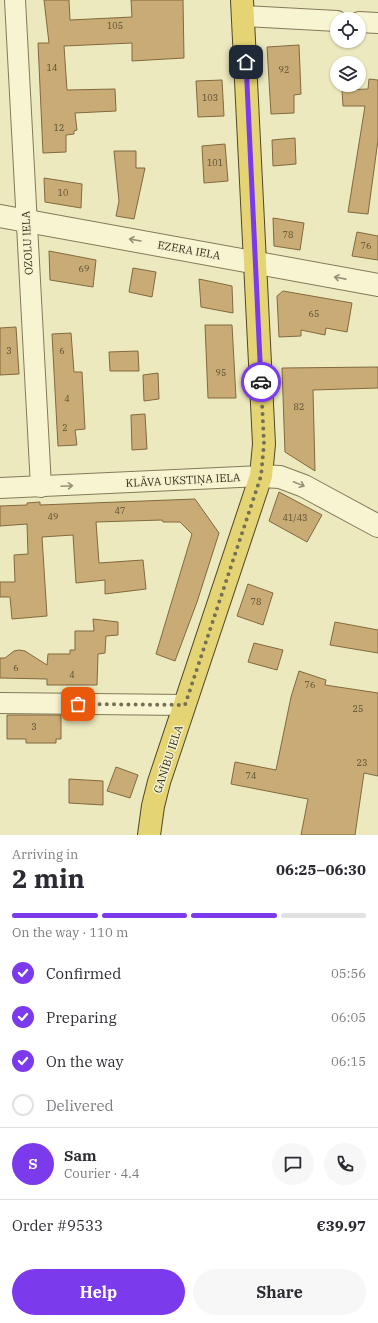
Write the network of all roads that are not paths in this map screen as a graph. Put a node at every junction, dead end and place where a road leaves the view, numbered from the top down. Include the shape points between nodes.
1 (15, 0) edge
2 (243, 8) edge
3 (330, 20) edge
4 (366, 23) edge
5 (378, 24) edge
6 (0, 216) edge
7 (26, 221) junction
8 (256, 262) junction
9 (378, 285) edge
10 (261, 476) junction
11 (41, 487) junction
12 (0, 488) edge
13 (378, 526) edge
14 (0, 703) edge
15 (185, 705) junction
16 (149, 835) edge

1 - 7 street, OZOLU IELA
2 - 3 street
2 - 8 highway, GANĪBU IELA
4 - 5 street
6 - 7 street, EZERA IELA
8 -> 7 street, EZERA IELA
7 - 11 street, OZOLU IELA
9 -> 8 street, EZERA IELA
8 - 10 highway, GANĪBU IELA via 264,444
11 -> 10 street, KLĀVA UKSTIŅA IELA
10 -> 13 street, KLĀVA UKSTIŅA IELA via 280,477 304,486
10 - 15 highway, GANĪBU IELA
11 - 12 street, KLĀVA UKSTIŅA IELA
14 - 15 street
15 - 16 highway, GANĪBU IELA via 159,782

